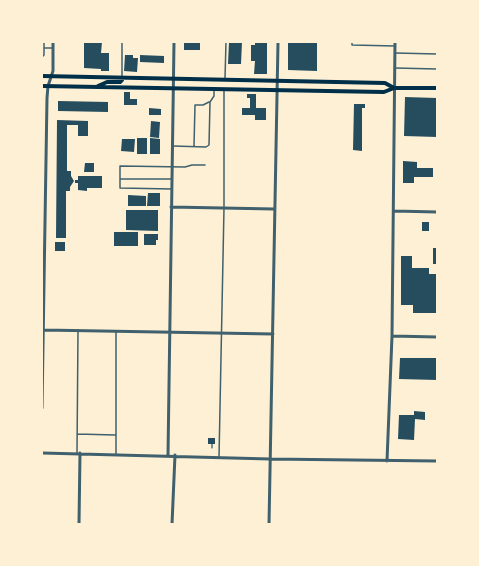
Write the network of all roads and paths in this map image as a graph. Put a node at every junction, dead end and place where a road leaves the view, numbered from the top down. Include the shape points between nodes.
1 (53, 42) edge
2 (122, 42) edge
3 (174, 42) edge
4 (226, 42) edge
5 (278, 42) edge
6 (352, 42) edge
7 (375, 42) edge
8 (44, 43) dead end
9 (395, 44) edge
10 (375, 45) junction
11 (44, 48) junction
12 (53, 48) junction
13 (395, 53) junction
14 (437, 54) edge
15 (42, 58) edge
16 (395, 68) junction
17 (437, 69) edge
18 (42, 76) edge
19 (122, 78) junction
20 (174, 78) junction
21 (50, 79) junction
22 (225, 79) junction
23 (278, 82) junction
24 (42, 86) edge
25 (48, 86) junction
26 (96, 87) junction
27 (174, 88) junction
28 (394, 88) junction
29 (437, 88) edge
30 (214, 89) junction
31 (224, 89) junction
32 (278, 90) junction
33 (210, 102) junction
34 (173, 146) junction
35 (194, 146) junction
36 (205, 165) dead end
37 (172, 167) junction
38 (120, 179) junction
39 (172, 180) junction
40 (172, 189) junction
41 (171, 208) junction
42 (224, 208) junction
43 (274, 209) junction
44 (394, 211) junction
45 (437, 212) edge
46 (43, 269) edge
47 (44, 330) junction
48 (78, 330) junction
49 (116, 331) junction
50 (170, 332) junction
51 (221, 333) junction
52 (273, 334) junction
53 (392, 336) junction
54 (437, 337) edge
55 (42, 408) edge
56 (77, 434) junction
57 (116, 435) junction
58 (212, 444) dead end
59 (212, 448) dead end
60 (42, 453) edge
61 (78, 453) junction
62 (116, 454) junction
63 (168, 456) junction
64 (175, 456) junction
65 (219, 457) junction
66 (270, 459) junction
67 (387, 461) junction
68 (437, 462) edge
69 (79, 524) edge
70 (172, 524) edge
71 (269, 524) edge

1 - 12 street
2 - 19 lane
3 - 20 street
4 - 22 lane
5 - 23 street
6 - 10 lane via 352,45
7 - 10 lane
8 - 11 lane
9 - 10 lane
9 - 13 street
11 - 12 lane
11 - 15 lane
12 - 21 street
13 - 14 lane
13 - 16 street
16 - 17 lane
16 - 28 street
18 - 21 main road
19 - 20 main road
19 - 21 main road
19 - 26 main road via 120,82 107,82
20 - 22 main road
20 - 27 street
21 - 25 street
22 - 23 main road
23 - 28 main road via 384,83
23 - 32 street
24 - 25 main road
25 - 26 main road
25 - 46 street
26 - 27 main road
27 - 30 main road
27 - 34 street
28 - 29 main road
28 - 32 main road via 384,92
28 - 44 street
30 - 31 main road
30 - 33 lane via 214,96
31 - 32 main road
31 - 42 lane
32 - 43 street
33 - 35 lane via 195,105
33 - 35 lane via 209,145
34 - 35 lane
34 - 37 street
36 - 37 lane
37 - 38 lane via 120,166
37 - 39 street
38 - 39 lane
38 - 40 lane via 120,188
39 - 40 street
40 - 41 street
41 - 42 street
41 - 50 street
42 - 43 street
42 - 51 lane
43 - 52 street
44 - 45 street
44 - 53 street
46 - 47 street
47 - 48 street
47 - 55 street
48 - 49 street
48 - 56 lane
49 - 50 street
49 - 57 lane
50 - 51 street
50 - 63 street
51 - 52 street
51 - 65 lane
52 - 66 street
53 - 54 street
53 - 67 street
56 - 57 lane
56 - 61 lane
57 - 62 lane
58 - 59 path
60 - 61 street
61 - 62 street
61 - 69 street
62 - 63 street
63 - 64 street
64 - 65 street
64 - 70 street
65 - 66 street
66 - 67 street
66 - 71 street
67 - 68 street

